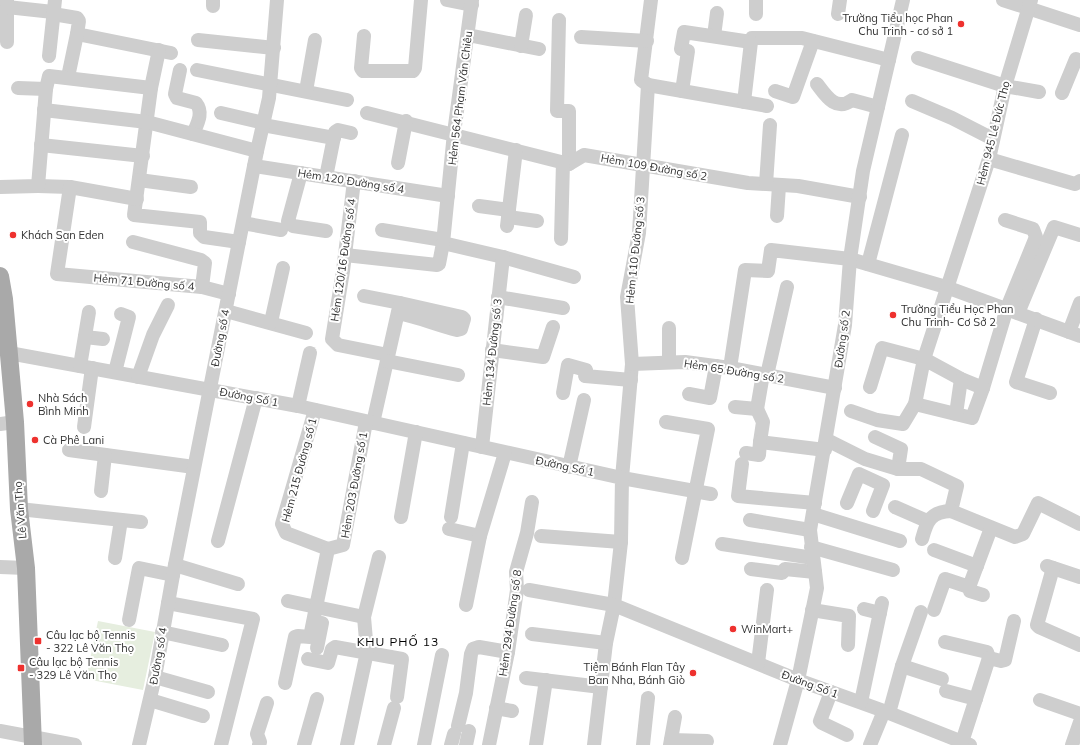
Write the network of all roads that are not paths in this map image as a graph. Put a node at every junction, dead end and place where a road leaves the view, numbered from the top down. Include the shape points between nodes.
1 (277, 0) edge
2 (421, 0) edge
3 (447, 0) edge
4 (651, 0) edge
5 (903, 0) edge
6 (1003, 0) edge
7 (472, 2) edge
8 (7, 4) edge
9 (1030, 5) edge
10 (54, 9) edge
11 (526, 14) dead end
12 (717, 14) dead end
13 (559, 20) dead end
14 (1080, 26) edge
15 (77, 34) junction
16 (468, 35) junction
17 (364, 36) dead end
18 (714, 36) junction
19 (581, 37) dead end
20 (198, 40) dead end
21 (315, 40) dead end
22 (646, 41) junction
23 (813, 41) junction
24 (7, 42) dead end
25 (751, 42) junction
26 (521, 46) junction
27 (274, 48) junction
28 (539, 49) dead end
29 (49, 56) dead end
30 (918, 58) dead end
31 (889, 60) junction
32 (1080, 61) edge
33 (180, 70) dead end
34 (197, 70) dead end
35 (68, 77) junction
36 (48, 82) junction
37 (271, 84) junction
38 (817, 84) dead end
39 (648, 86) junction
40 (1005, 86) junction
41 (18, 88) dead end
42 (151, 88) junction
43 (306, 91) junction
44 (682, 91) junction
45 (775, 91) dead end
46 (1039, 92) dead end
47 (1062, 93) dead end
48 (347, 100) dead end
49 (912, 101) dead end
50 (744, 102) junction
51 (767, 106) dead end
52 (878, 107) junction
53 (44, 110) junction
54 (367, 112) dead end
55 (220, 113) dead end
56 (406, 121) junction
57 (147, 122) junction
58 (263, 124) junction
59 (770, 125) dead end
60 (351, 133) dead end
61 (454, 133) junction
62 (193, 134) junction
63 (902, 135) dead end
64 (334, 138) junction
65 (993, 138) junction
66 (41, 145) junction
67 (516, 150) junction
68 (257, 152) junction
69 (143, 156) junction
70 (989, 159) junction
71 (398, 163) dead end
72 (566, 163) junction
73 (254, 166) junction
74 (644, 166) junction
75 (301, 173) junction
76 (326, 177) junction
77 (139, 180) junction
78 (354, 181) junction
79 (1078, 182) edge
80 (773, 185) junction
81 (38, 186) junction
82 (0, 187) edge
83 (70, 187) junction
84 (191, 187) dead end
85 (448, 196) junction
86 (860, 197) junction
87 (136, 199) junction
88 (479, 206) dead end
89 (777, 216) dead end
90 (508, 218) junction
91 (1005, 220) dead end
92 (537, 221) dead end
93 (243, 223) junction
94 (281, 230) dead end
95 (382, 230) dead end
96 (326, 231) dead end
97 (1080, 235) edge
98 (561, 239) dead end
99 (443, 241) junction
100 (133, 242) dead end
101 (239, 242) junction
102 (345, 255) junction
103 (503, 256) junction
104 (850, 259) junction
105 (868, 264) junction
106 (283, 268) dead end
107 (0, 276) edge
108 (574, 277) dead end
109 (202, 287) junction
110 (787, 287) dead end
111 (946, 287) junction
112 (229, 294) junction
113 (364, 296) dead end
114 (498, 297) junction
115 (2, 299) edge
116 (1080, 303) edge
117 (168, 305) dead end
118 (563, 308) dead end
119 (226, 311) junction
120 (1012, 311) junction
121 (89, 312) dead end
122 (121, 314) dead end
123 (1036, 319) junction
124 (270, 322) junction
125 (554, 327) dead end
126 (669, 328) dead end
127 (306, 333) dead end
128 (1074, 334) edge
129 (85, 337) junction
130 (103, 339) dead end
131 (492, 350) junction
132 (310, 353) dead end
133 (388, 358) junction
134 (924, 359) junction
135 (6, 362) edge
136 (669, 362) junction
137 (632, 364) junction
138 (86, 367) junction
139 (723, 367) junction
140 (115, 372) junction
141 (458, 374) dead end
142 (765, 375) junction
143 (138, 377) junction
144 (631, 380) junction
145 (961, 380) junction
146 (870, 387) dead end
147 (835, 388) junction
148 (983, 388) junction
149 (210, 390) junction
150 (563, 393) dead end
151 (1050, 393) dead end
152 (689, 394) dead end
153 (256, 398) junction
154 (584, 400) dead end
155 (915, 404) junction
156 (298, 406) junction
157 (735, 407) dead end
158 (757, 409) junction
159 (315, 410) junction
160 (851, 411) dead end
161 (956, 414) junction
162 (370, 422) junction
163 (666, 422) dead end
164 (8, 423) edge
165 (84, 427) dead end
166 (416, 432) junction
167 (875, 437) dead end
168 (760, 442) junction
169 (463, 443) junction
170 (826, 445) junction
171 (482, 447) junction
172 (69, 450) dead end
173 (505, 452) junction
174 (105, 455) junction
175 (866, 459) junction
176 (194, 467) junction
177 (569, 467) junction
178 (898, 469) junction
179 (859, 474) junction
180 (622, 478) junction
181 (101, 491) dead end
182 (696, 491) junction
183 (711, 494) dead end
184 (532, 502) dead end
185 (846, 503) dead end
186 (896, 508) dead end
187 (19, 509) junction
188 (814, 509) junction
189 (873, 511) dead end
190 (951, 511) junction
191 (401, 517) dead end
192 (121, 520) junction
193 (750, 520) dead end
194 (927, 521) junction
195 (141, 522) dead end
196 (1080, 524) edge
197 (991, 528) junction
198 (810, 530) junction
199 (480, 536) junction
200 (541, 536) dead end
201 (922, 539) dead end
202 (218, 541) dead end
203 (900, 541) dead end
204 (621, 542) junction
205 (722, 544) dead end
206 (328, 549) junction
207 (934, 550) dead end
208 (812, 553) junction
209 (379, 557) dead end
210 (115, 558) dead end
211 (682, 558) dead end
212 (977, 566) junction
213 (0, 567) edge
214 (26, 568) junction
215 (174, 570) junction
216 (751, 570) dead end
217 (893, 570) dead end
218 (815, 572) junction
219 (1080, 577) edge
220 (238, 584) dead end
221 (969, 587) junction
222 (529, 590) dead end
223 (767, 590) dead end
224 (983, 596) dead end
225 (288, 601) dead end
226 (168, 603) junction
227 (466, 605) dead end
228 (614, 605) junction
229 (321, 608) junction
230 (864, 609) dead end
231 (812, 610) junction
232 (364, 617) junction
233 (129, 620) dead end
234 (1014, 622) dead end
235 (162, 632) junction
236 (532, 634) dead end
237 (945, 642) dead end
238 (606, 643) junction
239 (222, 645) dead end
240 (848, 645) dead end
241 (1080, 646) edge
242 (317, 648) dead end
243 (367, 652) junction
244 (508, 652) junction
245 (442, 655) dead end
246 (989, 658) junction
247 (308, 659) dead end
248 (758, 663) junction
249 (902, 666) junction
250 (155, 678) junction
251 (526, 678) dead end
252 (546, 680) junction
253 (798, 680) junction
254 (285, 683) dead end
255 (601, 687) junction
256 (208, 692) dead end
257 (831, 692) junction
258 (648, 698) dead end
259 (316, 699) dead end
260 (976, 699) junction
261 (150, 700) junction
262 (1040, 700) dead end
263 (861, 702) junction
264 (267, 703) dead end
265 (496, 708) junction
266 (512, 711) dead end
267 (887, 712) junction
268 (1080, 714) edge
269 (203, 716) dead end
270 (675, 717) dead end
271 (1080, 722) edge
272 (0, 731) edge
273 (458, 734) edge
274 (847, 735) dead end
275 (33, 740) edge
276 (707, 741) dead end
277 (671, 742) edge
278 (959, 743) edge
279 (75, 745) edge
280 (139, 745) edge
281 (221, 745) edge
282 (259, 745) edge
283 (304, 745) edge
284 (347, 745) edge
285 (384, 745) edge
286 (424, 745) edge
287 (466, 745) edge
288 (488, 745) edge
289 (536, 745) edge
290 (594, 745) edge
291 (643, 745) edge
292 (780, 745) edge
293 (870, 745) edge
294 (1072, 745) edge

1 - 27 street, Đường số 4
2 - 17 street via 413,71 363,71
3 - 7 street
4 - 22 street
5 - 31 street, Đường số 2
6 - 9 street
7 - 16 street, Hẻm 564 Phạm Văn Chiêu
8 - 10 street
8 - 24 street
9 - 14 street
9 - 40 street, Hẻm 945 Lê Đức Thọ
10 - 15 street via 77,18
10 - 29 street
11 - 26 street
12 - 18 street
13 - 72 street via 557,111 569,111
15 - 35 street
15 - 42 street via 165,52
16 - 26 street
16 - 61 street, Hẻm 564 Phạm Văn Chiêu
18 - 25 street
18 - 44 street via 684,32
19 - 22 street
20 - 27 street
21 - 43 street
22 - 39 street via 641,80
23 - 25 street via 802,38 752,38
23 - 31 street
23 - 45 street via 793,97
25 - 50 street
26 - 28 street
27 - 37 street, Đường số 4
30 - 40 street
31 - 52 street, Đường số 2
32 - 47 street via 1076,59
33 - 62 street via 175,94 178,98 196,103 199,107 200,112
34 - 37 street
35 - 36 street
35 - 42 street
36 - 41 street
36 - 53 street
37 - 43 street
37 - 58 street, Đường số 4
38 - 52 street via 836,104 848,104 852,100
39 - 44 street
39 - 74 street, Hẻm 110 Đường số 3
40 - 46 street
40 - 65 street, Hẻm 945 Lê Đức Thọ
42 - 57 street
43 - 48 street
44 - 50 street
49 - 65 street
50 - 51 street
52 - 86 street, Đường số 2 via 863,171
53 - 57 street
53 - 66 street
54 - 56 street
55 - 58 street
56 - 61 street
56 - 71 street
57 - 62 street
57 - 69 street
58 - 64 street
58 - 68 street, Đường số 4
59 - 80 street
60 - 64 street via 336,130
61 - 67 street
61 - 85 street, Hẻm 564 Phạm Văn Chiêu
62 - 68 street
63 - 105 street
64 - 76 street
65 - 70 street, Hẻm 945 Lê Đức Thọ
66 - 69 street
66 - 81 street
67 - 72 street
67 - 90 street
68 - 73 street, Đường số 4
69 - 77 street
70 - 79 street
70 - 111 street, Hẻm 945 Lê Đức Thọ
72 - 74 street, Hẻm 109 Đường số 2 via 584,155
72 - 98 street
73 - 75 street, Hẻm 120 Đường số 4
73 - 93 street, Đường số 4
74 - 80 street, Hẻm 109 Đường số 2
74 - 137 street, Hẻm 110 Đường số 3 via 639,233 628,297
75 - 76 street, Hẻm 120 Đường số 4
75 - 96 street via 288,221 293,226
76 - 78 street, Hẻm 120 Đường số 4
77 - 84 street
77 - 87 street
78 - 85 street, Hẻm 120 Đường số 4
78 - 102 street, Hẻm 120/16 Đường số 4
80 - 86 street, Hẻm 109 Đường số 2 via 798,186
80 - 89 street
81 - 82 street
81 - 83 street
83 - 87 street
83 - 109 street, Hẻm 71 Đường số 4 via 57,274
85 - 99 street, Hẻm 564 Phạm Văn Chiêu
86 - 104 street, Đường số 2
87 - 101 street via 134,214 200,222 200,233 204,237
88 - 90 street
90 - 92 street
91 - 120 street via 1033,229 1036,237
93 - 94 street
93 - 101 street, Đường số 4
95 - 99 street
97 - 120 street via 1054,227
99 - 102 street, Hẻm 564 Phạm Văn Chiêu via 437,265
99 - 103 street
100 - 109 street via 201,260 205,263
101 - 112 street, Đường số 4
102 - 133 street, Hẻm 120/16 Đường số 4 via 332,339 338,345
103 - 108 street
103 - 114 street, Hẻm 134 Đường số 3
104 - 105 street
104 - 139 street via 771,250 768,271 745,270
104 - 147 street, Đường số 2 via 845,325
105 - 111 street
106 - 124 street
107 - 115 main road, Lê Văn Thọ
109 - 112 street, Hẻm 71 Đường số 4
110 - 142 street
111 - 120 street
111 - 134 street, Hẻm 945 Lê Đức Thọ
112 - 119 street, Đường số 4
113 - 133 street via 399,308
114 - 118 street
114 - 131 street, Hẻm 134 Đường số 3
115 - 135 main road, Lê Văn Thọ
116 - 128 street
117 - 143 street via 153,335
119 - 124 street
119 - 149 street, Đường số 4
120 - 123 street
120 - 148 street
121 - 129 street
122 - 140 street via 128,317
123 - 128 street
123 - 151 street via 1016,382
124 - 127 street
125 - 131 street via 543,358
126 - 136 street
129 - 130 street
129 - 138 street
131 - 171 street, Hẻm 134 Đường số 3
132 - 156 street
133 - 141 street
133 - 162 street
134 - 145 street
134 - 146 street via 882,348
134 - 155 street, Hẻm 945 Lê Đức Thọ
135 - 138 street, Đường Số 1
135 - 164 main road, Lê Văn Thọ
136 - 137 street, Hẻm 65 Đường số 2
136 - 139 street, Hẻm 65 Đường số 2
137 - 144 street, Hẻm 110 Đường số 3
138 - 140 street, Đường Số 1
138 - 165 street
139 - 142 street, Hẻm 65 Đường số 2
139 - 152 street via 710,398
140 - 143 street, Đường Số 1
142 - 147 street, Hẻm 65 Đường số 2
142 - 158 street
143 - 149 street, Đường Số 1
144 - 150 street via 585,376 586,370 568,365
144 - 180 street, Hẻm 110 Đường số 3
145 - 148 street
145 - 161 street
147 - 170 street, Đường số 2
148 - 161 street via 972,418
149 - 153 street, Đường Số 1
149 - 176 street, Đường số 4
153 - 156 street, Đường Số 1
153 - 202 street
154 - 177 street
155 - 160 street, Hẻm 945 Lê Đức Thọ via 903,424 877,420
155 - 161 street
156 - 159 street, Đường Số 1
157 - 158 street
158 - 168 street via 763,422
159 - 162 street, Đường Số 1
159 - 206 street, Hẻm 215 Đường số 1 via 282,524 286,533
162 - 166 street, Đường Số 1
162 - 206 street, Hẻm 203 Đường số 1 via 343,545
163 - 182 street via 708,429
164 - 187 main road, Lê Văn Thọ
166 - 169 street, Đường Số 1
166 - 191 street
167 - 178 street via 901,449
168 - 170 street
168 - 188 street via 758,455 744,458 738,496
169 - 171 street, Đường Số 1
169 - 199 street via 450,523
170 - 175 street
170 - 188 street, Đường số 2
171 - 173 street, Đường Số 1
172 - 174 street
173 - 177 street, Đường Số 1
173 - 199 street
174 - 176 street
174 - 181 street
175 - 178 street
175 - 179 street
176 - 215 street, Đường số 4
177 - 180 street, Đường Số 1
178 - 190 street via 921,469 958,486
179 - 185 street
179 - 189 street via 883,485
180 - 182 street, Đường Số 1
180 - 204 street
182 - 183 street, Đường Số 1
182 - 211 street
184 - 244 street, Hẻm 294 Đường số 8 via 527,533 516,572
186 - 194 street
187 - 192 street
187 - 214 main road, Lê Văn Thọ
188 - 198 street, Đường số 2
188 - 203 street
190 - 194 street via 939,511
190 - 197 street
192 - 195 street
192 - 210 street
193 - 198 street
194 - 201 street
196 - 197 street via 1038,503 1023,534 1015,537
197 - 212 street
198 - 208 street, Đường số 2
199 - 227 street
200 - 204 street
204 - 228 street
205 - 208 street
206 - 229 street, Hẻm 203 Đường số 1
207 - 212 street
208 - 217 street
208 - 218 street, Đường số 2
209 - 232 street
212 - 221 street
213 - 214 street
214 - 275 main road, Lê Văn Thọ
215 - 220 street
215 - 226 street, Đường số 4
215 - 233 street via 139,568
216 - 218 street via 782,573 785,569
218 - 231 street, Đường số 2 via 816,588
219 - 241 street via 1050,567 1037,625
221 - 224 street via 970,591
221 - 249 street via 945,579
222 - 228 street, Đường Số 1
223 - 248 street
225 - 229 street
226 - 235 street, Đường số 4
226 - 281 street via 253,619
228 - 238 street
228 - 248 street, Đường Số 1
229 - 232 street
229 - 242 street
229 - 254 street via 310,637 295,637
230 - 263 street via 881,608
231 - 240 street via 850,616
231 - 253 street, Đường số 2
232 - 243 street
234 - 246 street via 1005,660
235 - 239 street
235 - 250 street, Đường số 4
236 - 238 street
237 - 246 street via 987,652
238 - 255 street
243 - 247 street via 335,647 332,648 328,663
243 - 284 street
243 - 285 street via 402,659 396,702
244 - 265 street, Hẻm 294 Đường số 8
244 - 273 street via 479,647 473,649 470,654
245 - 286 street
246 - 260 street
248 - 253 street, Đường Số 1
249 - 260 street
249 - 267 street
250 - 256 street
250 - 261 street, Đường số 4
251 - 252 street
252 - 255 street
252 - 289 street
253 - 257 street, Đường Số 1
253 - 292 street
255 - 290 street
257 - 263 street, Đường Số 1
257 - 274 street via 820,721
258 - 291 street
259 - 283 street
260 - 278 street
261 - 269 street
261 - 280 street, Đường số 4
262 - 268 street
263 - 267 street, Đường Số 1
264 - 282 street via 257,734
265 - 266 street
265 - 288 street, Hẻm 294 Đường số 8
267 - 278 street, Đường Số 1
267 - 293 street
270 - 277 street
271 - 294 street
272 - 275 street
273 - 287 street
275 - 279 street
276 - 277 street

